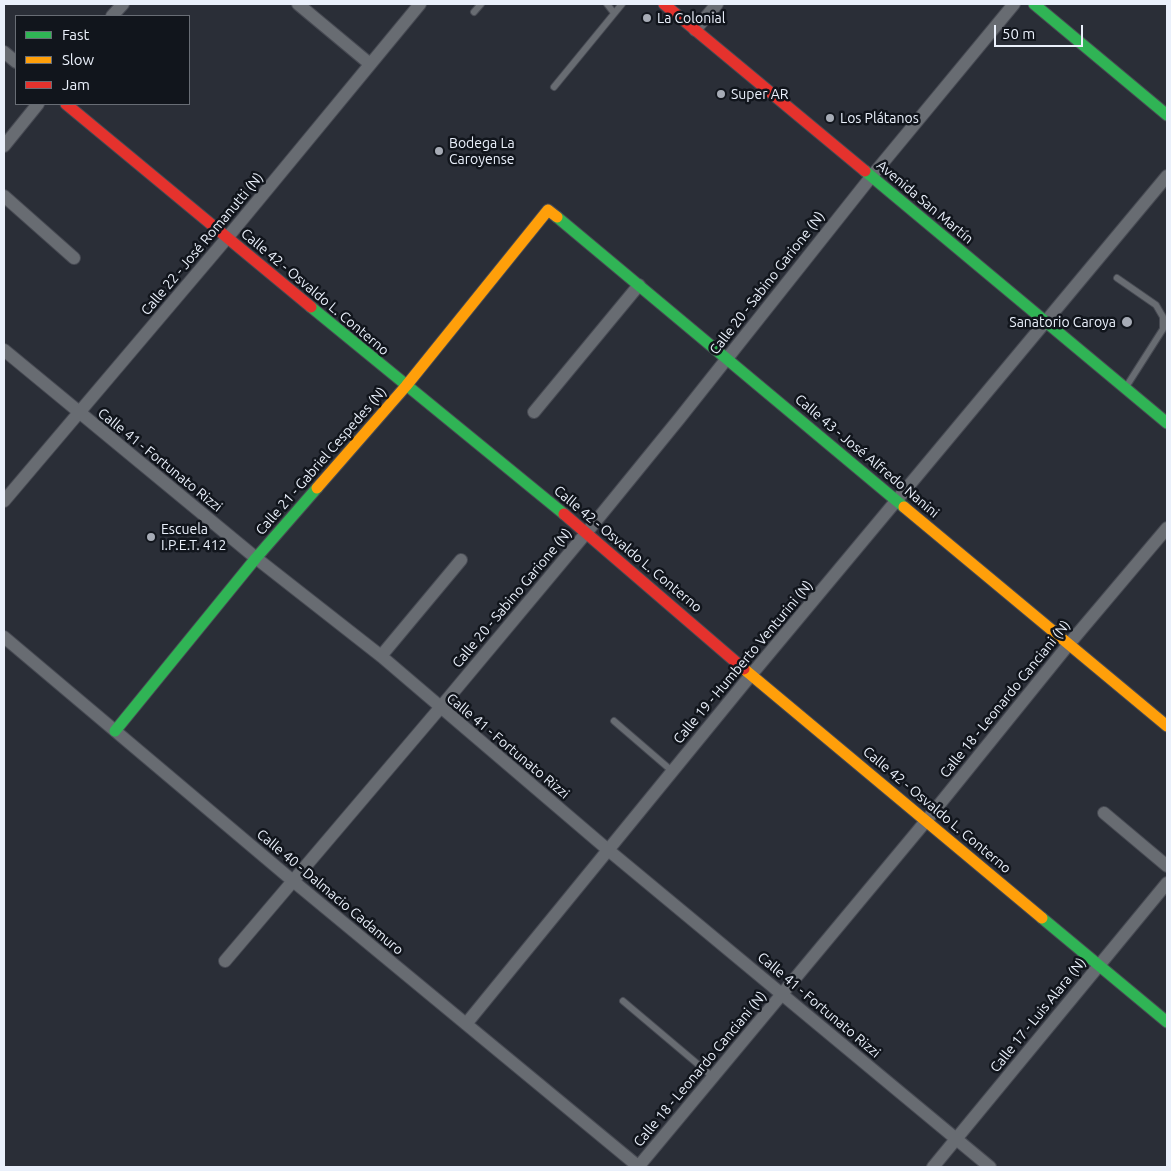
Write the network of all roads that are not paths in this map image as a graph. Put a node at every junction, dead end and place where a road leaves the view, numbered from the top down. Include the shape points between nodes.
1 (123, 4) edge
2 (298, 4) edge
3 (420, 4) edge
4 (481, 4) edge
5 (606, 4) edge
6 (622, 4) edge
7 (664, 4) edge
8 (717, 4) edge
9 (1014, 4) edge
10 (1034, 4) edge
11 (474, 12) dead end
12 (614, 13) junction
13 (113, 15) edge
14 (696, 30) junction
15 (4, 52) edge
16 (15, 61) edge
17 (370, 64) junction
18 (554, 87) dead end
19 (37, 105) edge
20 (67, 105) edge
21 (1167, 115) edge
22 (4, 146) edge
23 (1167, 176) edge
24 (871, 177) junction
25 (4, 196) edge
26 (548, 210) joint
27 (227, 238) junction
28 (74, 258) dead end
29 (1117, 278) dead end
30 (639, 285) junction
31 (1046, 322) junction
32 (4, 350) edge
33 (727, 358) junction
34 (406, 386) junction
35 (1125, 388) junction
36 (534, 412) dead end
37 (79, 413) junction
38 (1167, 423) edge
39 (897, 500) junction
40 (4, 501) edge
41 (1167, 528) edge
42 (587, 532) junction
43 (256, 558) junction
44 (461, 560) dead end
45 (4, 637) edge
46 (1069, 644) junction
47 (381, 656) junction
48 (751, 675) junction
49 (440, 708) junction
50 (614, 721) dead end
51 (1167, 724) edge
52 (115, 731) junction
53 (672, 771) junction
54 (1104, 813) dead end
55 (926, 820) junction
56 (607, 849) junction
57 (1167, 866) edge
58 (293, 881) junction
59 (1167, 883) edge
60 (225, 961) dead end
61 (1099, 965) junction
62 (782, 994) junction
63 (623, 1001) dead end
64 (1167, 1022) edge
65 (466, 1024) junction
66 (713, 1076) junction
67 (956, 1139) junction
68 (638, 1167) edge
69 (933, 1167) edge
70 (990, 1167) edge

1 - 13 street
2 - 17 street
3 - 17 street, Calle 22 - José Romanutti (N)
4 - 11 lane
5 - 12 lane
6 - 12 lane
7 - 14 street, Avenida San Martín
8 - 14 street
9 - 24 street, Calle 20 - Sabino Garione (N)
10 - 21 street
12 - 18 lane
14 - 24 street, Avenida San Martín
15 - 16 street
17 - 27 street, Calle 22 - José Romanutti (N)
19 - 22 street
20 - 27 street, Calle 42 - Osvaldo L. Conterno
23 - 31 street, Calle 19 - Humberto Venturini (N)
24 - 31 street, Avenida San Martín
24 - 33 street, Calle 20 - Sabino Garione (N)
25 - 28 street
26 - 30 street, Calle 43 - José Alfredo Nanini
26 - 34 street, Calle 21 - Gabriel Cespedes (N)
27 - 34 street, Calle 42 - Osvaldo L. Conterno
27 - 37 street, Calle 22 - José Romanutti (N)
29 - 35 lane via 1156,305 1163,317 1163,329
30 - 33 street, Calle 43 - José Alfredo Nanini
30 - 36 street
31 - 35 street, Avenida San Martín
31 - 39 street, Calle 19 - Humberto Venturini (N)
32 - 37 street, Calle 41 - Fortunato Rizzi
33 - 39 street, Calle 43 - José Alfredo Nanini
33 - 42 street, Calle 20 - Sabino Garione (N)
34 - 42 street, Calle 42 - Osvaldo L. Conterno
34 - 43 street, Calle 21 - Gabriel Cespedes (N)
35 - 38 street, Avenida San Martín
37 - 40 street, Calle 22 - José Romanutti (N)
37 - 43 street, Calle 41 - Fortunato Rizzi
39 - 46 street, Calle 43 - José Alfredo Nanini
39 - 48 street, Calle 19 - Humberto Venturini (N)
41 - 46 street, Calle 18 - Leonardo Canciani (N)
42 - 48 street, Calle 42 - Osvaldo L. Conterno
42 - 49 street, Calle 20 - Sabino Garione (N)
43 - 47 street, Calle 41 - Fortunato Rizzi
43 - 52 street, Calle 21 - Gabriel Cespedes (N)
44 - 47 street
45 - 52 street, Calle 40 - Dalmacio Cadamuro
46 - 51 street, Calle 43 - José Alfredo Nanini
46 - 55 street, Calle 18 - Leonardo Canciani (N)
47 - 49 street, Calle 41 - Fortunato Rizzi
48 - 53 street, Calle 19 - Humberto Venturini (N)
48 - 55 street, Calle 42 - Osvaldo L. Conterno
49 - 56 street, Calle 41 - Fortunato Rizzi
49 - 58 street, Calle 20 - Sabino Garione (N)
50 - 53 lane
52 - 58 street, Calle 40 - Dalmacio Cadamuro
53 - 56 street, Calle 19 - Humberto Venturini (N)
54 - 57 street
55 - 61 street, Calle 42 - Osvaldo L. Conterno
55 - 62 street, Calle 18 - Leonardo Canciani (N)
56 - 62 street, Calle 41 - Fortunato Rizzi
56 - 65 street, Calle 19 - Humberto Venturini (N)
58 - 60 street, Calle 20 - Sabino Garione (N)
58 - 65 street, Calle 40 - Dalmacio Cadamuro
59 - 61 street, Calle 17 - Luis Alara (N)
61 - 64 street, Calle 42 - Osvaldo L. Conterno
61 - 67 street, Calle 17 - Luis Alara (N)
62 - 66 street, Calle 18 - Leonardo Canciani (N)
62 - 67 street, Calle 41 - Fortunato Rizzi
63 - 66 lane
65 - 68 street, Calle 40 - Dalmacio Cadamuro
66 - 68 street, Calle 18 - Leonardo Canciani (N)
67 - 69 street, Calle 17 - Luis Alara (N)
67 - 70 street, Calle 41 - Fortunato Rizzi

